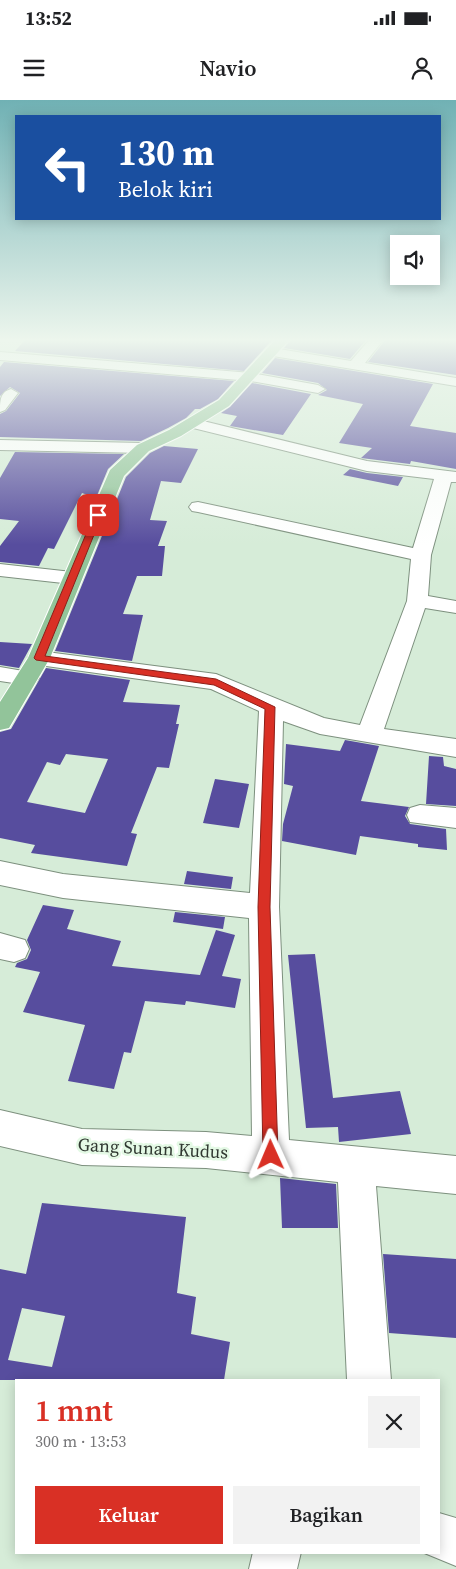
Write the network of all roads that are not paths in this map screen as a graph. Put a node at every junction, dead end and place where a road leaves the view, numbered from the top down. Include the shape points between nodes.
1 (217, 408) edge
2 (192, 423) junction
3 (0, 445) edge
4 (143, 448) junction
5 (450, 476) edge
6 (198, 507) dead end
7 (421, 555) junction
8 (0, 570) edge
9 (72, 578) junction
10 (417, 601) junction
11 (456, 607) edge
12 (39, 658) junction
13 (0, 674) edge
14 (27, 678) junction
15 (270, 707) junction
16 (0, 722) edge
17 (369, 735) junction
18 (456, 748) edge
19 (420, 815) dead end
20 (456, 818) edge
21 (0, 873) edge
22 (264, 907) junction
23 (0, 1128) edge
24 (271, 1155) junction
25 (356, 1164) junction
26 (456, 1175) edge
27 (369, 1379) edge
28 (440, 1537) edge
29 (456, 1542) edge
30 (277, 1554) edge
31 (273, 1569) edge

1 - 2 main road
2 - 4 main road
2 - 5 street via 367,466
3 - 4 street
4 - 9 main road via 116,474
5 - 7 street
6 - 7 street
7 - 10 street
8 - 9 street
9 - 12 main road
10 - 11 street
10 - 17 street
12 - 14 main road
12 - 15 street via 216,682
13 - 14 street
14 - 16 main road
15 - 17 street via 320,726
15 - 22 street
17 - 18 street
19 - 20 street
21 - 22 street via 63,886
22 - 24 street
23 - 24 street, Gang Sunan Kudus via 82,1147
24 - 25 street, Gang Sunan Kudus
25 - 26 street, Gang Sunan Kudus
25 - 27 street
28 - 29 street
30 - 31 street

